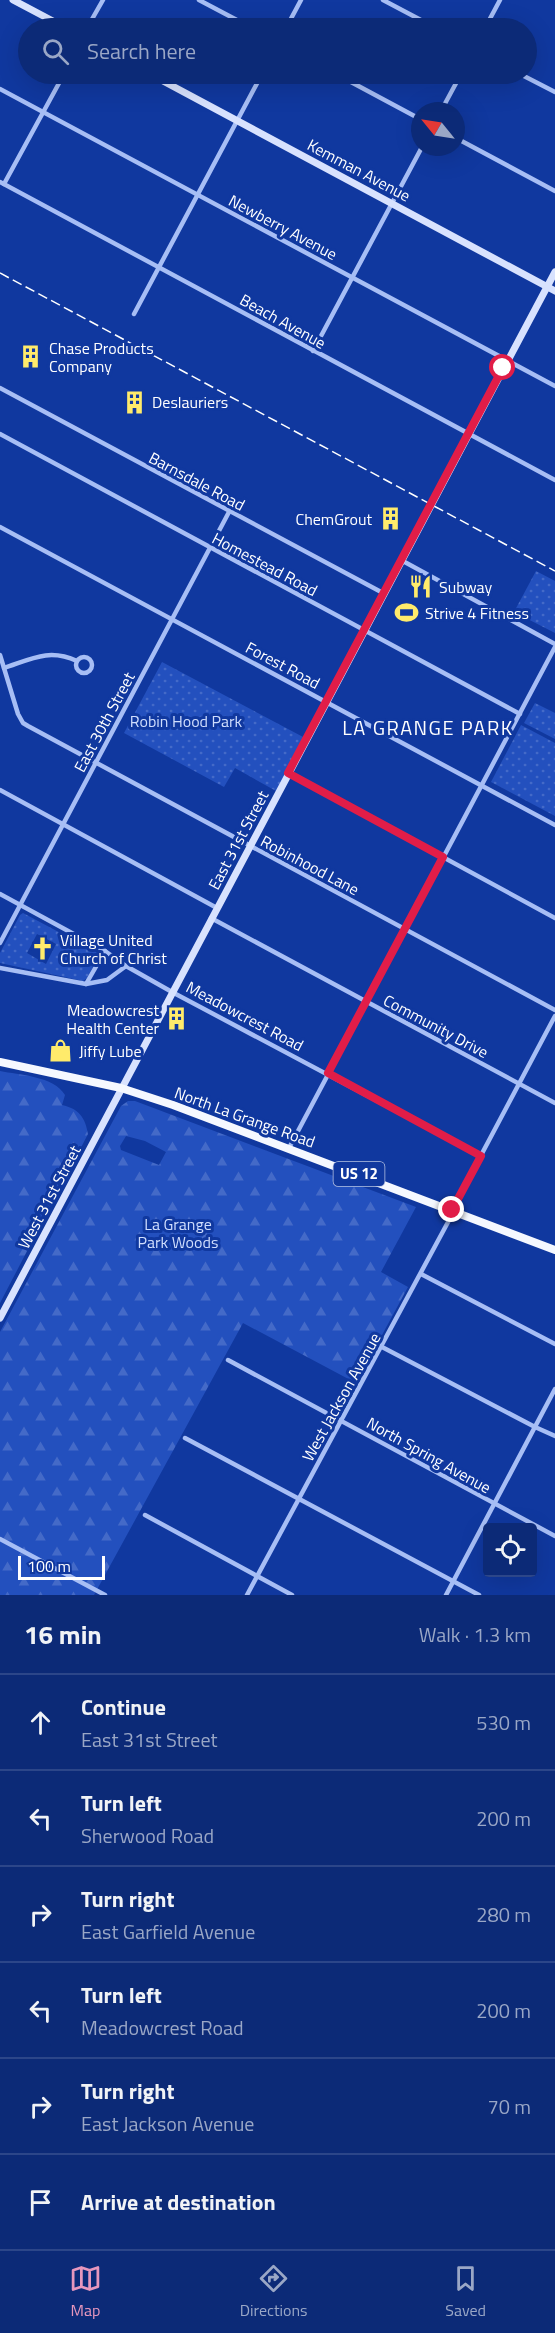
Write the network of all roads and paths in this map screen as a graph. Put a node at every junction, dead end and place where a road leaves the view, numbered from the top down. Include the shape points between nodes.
1 (13, 0) edge
2 (103, 0) edge
3 (199, 0) edge
4 (301, 0) edge
5 (383, 0) edge
6 (500, 0) edge
7 (47, 18) edge
8 (93, 18) edge
9 (233, 18) edge
10 (291, 18) edge
11 (417, 18) edge
12 (490, 18) edge
13 (537, 83) edge
14 (58, 84) edge
15 (169, 84) edge
16 (257, 84) edge
17 (355, 84) edge
18 (456, 84) edge
19 (0, 89) edge
20 (555, 92) edge
21 (446, 102) edge
22 (43, 112) junction
23 (411, 114) edge
24 (237, 120) junction
25 (465, 143) edge
26 (417, 156) edge
27 (2, 183) edge
28 (555, 191) edge
29 (197, 194) junction
30 (392, 203) junction
31 (159, 267) junction
32 (555, 272) edge
33 (352, 278) junction
34 (551, 286) edge
35 (555, 291) edge
36 (134, 314) dead end
37 (313, 351) junction
38 (507, 361) junction
39 (555, 386) edge
40 (0, 388) edge
41 (0, 434) edge
42 (468, 434) junction
43 (555, 480) edge
44 (229, 512) junction
45 (0, 527) edge
46 (210, 548) junction
47 (401, 560) junction
48 (383, 593) junction
49 (172, 620) junction
50 (364, 630) junction
51 (555, 646) edge
52 (0, 655) edge
53 (77, 661) dead end
54 (4, 668) junction
55 (326, 702) junction
56 (519, 714) junction
57 (95, 763) junction
58 (288, 773) junction
59 (482, 785) junction
60 (0, 790) edge
61 (63, 825) junction
62 (555, 825) edge
63 (249, 846) junction
64 (443, 857) junction
65 (0, 894) edge
66 (20, 905) junction
67 (217, 908) junction
68 (211, 918) junction
69 (555, 918) edge
70 (404, 929) junction
71 (0, 943) edge
72 (105, 951) junction
73 (126, 966) junction
74 (0, 968) edge
75 (86, 984) junction
76 (172, 992) junction
77 (366, 1001) junction
78 (555, 1010) edge
79 (555, 1016) edge
80 (0, 1062) edge
81 (328, 1073) junction
82 (519, 1084) junction
83 (121, 1088) junction
84 (555, 1103) edge
85 (289, 1148) junction
86 (481, 1156) junction
87 (453, 1210) junction
88 (555, 1250) edge
89 (421, 1274) junction
90 (0, 1318) edge
91 (555, 1344) edge
92 (382, 1347) junction
93 (228, 1360) dead end
94 (555, 1389) edge
95 (340, 1420) junction
96 (535, 1427) junction
97 (555, 1436) edge
98 (185, 1438) dead end
99 (299, 1499) junction
100 (494, 1504) junction
101 (145, 1515) dead end
102 (555, 1536) edge
103 (0, 1539) edge
104 (257, 1576) junction
105 (453, 1581) junction
106 (105, 1595) edge
107 (247, 1595) edge
108 (292, 1595) edge
109 (446, 1595) edge
110 (479, 1595) edge

1 - 7 main road
2 - 8 street
3 - 9 street
4 - 10 street
5 - 11 street
6 - 12 street
13 - 20 street
14 - 22 street
15 - 24 main road, Kemman Avenue
16 - 24 street
17 - 23 street
18 - 21 street
19 - 22 street, Newberry Avenue
22 - 27 street
22 - 29 street, Newberry Avenue
24 - 29 street
24 - 30 main road, Kemman Avenue
25 - 28 street
26 - 30 street
27 - 31 street, Beach Avenue
29 - 31 street
29 - 33 street, Newberry Avenue
30 - 33 street
30 - 34 main road, Kemman Avenue
31 - 36 street
31 - 37 street, Beach Avenue
32 - 34 main road, East 31st Street
33 - 37 street
33 - 38 street, Newberry Avenue
34 - 35 main road, Kemman Avenue
34 - 38 main road, East 31st Street
37 - 42 street, Beach Avenue
38 - 39 street, Newberry Avenue
38 - 42 main road, East 31st Street
40 - 44 street, Barnsdale Road
41 - 46 street, Homestead Road
42 - 43 street, Beach Avenue
42 - 47 main road, East 31st Street
44 - 46 street, East 30th Street
44 - 48 street, Barnsdale Road
45 - 49 street, Forest Road
46 - 49 street, East 30th Street
46 - 50 street, Homestead Road
47 - 48 main road, East 31st Street
47 - 51 street
48 - 50 main road, East 31st Street
49 - 55 street, Forest Road
49 - 57 street, East 30th Street
50 - 55 main road, East 31st Street
50 - 56 street, Homestead Road
51 - 56 street
52 - 54 street, Robinhood Lane
53 - 54 street via 63,654 47,654
54 - 57 street, Robinhood Lane via 23,723
55 - 58 main road, East 31st Street
55 - 59 street, Forest Road
56 - 59 street
57 - 61 street, East 30th Street
57 - 63 street, Robinhood Lane
58 - 63 main road, East 31st Street
58 - 64 street
59 - 62 street, Forest Road
59 - 64 street
60 - 61 street
61 - 66 street, East 30th Street
61 - 67 street
63 - 67 main road, East 31st Street
63 - 70 street, Robinhood Lane
64 - 69 street
64 - 70 street
65 - 66 street, Meadowcrest Road
66 - 71 street, East 30th Street
66 - 72 street, Meadowcrest Road
67 - 68 main road, East 31st Street
68 - 76 main road, East 31st Street
68 - 77 street, Community Drive
70 - 77 street
70 - 78 street, Robinhood Lane
72 - 73 street, Meadowcrest Road
72 - 75 street
73 - 75 street via 107,980
73 - 76 street, Meadowcrest Road
74 - 75 street
76 - 81 street, Meadowcrest Road
76 - 83 main road, East 31st Street
77 - 81 street
77 - 82 street, Community Drive
79 - 82 street, West Jackson Avenue
80 - 83 main road, US 12
81 - 85 street
81 - 86 street, Meadowcrest Road
82 - 84 street, Community Drive
82 - 86 street, West Jackson Avenue
83 - 85 main road, North La Grange Road / US 12
83 - 90 main road, West 31st Street
85 - 87 main road, North La Grange Road / US 12
86 - 87 street, West Jackson Avenue
87 - 88 main road, North La Grange Road / US 12
87 - 89 street, West Jackson Avenue
89 - 91 street
89 - 92 street, West Jackson Avenue
92 - 95 street, West Jackson Avenue
92 - 96 street
93 - 95 street, North Spring Avenue
94 - 96 street
95 - 99 street, West Jackson Avenue
95 - 100 street, North Spring Avenue
96 - 97 street
96 - 100 street
98 - 99 street
99 - 104 street, West Jackson Avenue
99 - 105 street
100 - 102 street, North Spring Avenue
100 - 105 street
101 - 104 street
103 - 106 street
104 - 107 street, West Jackson Avenue
104 - 108 street
105 - 109 street
105 - 110 street

